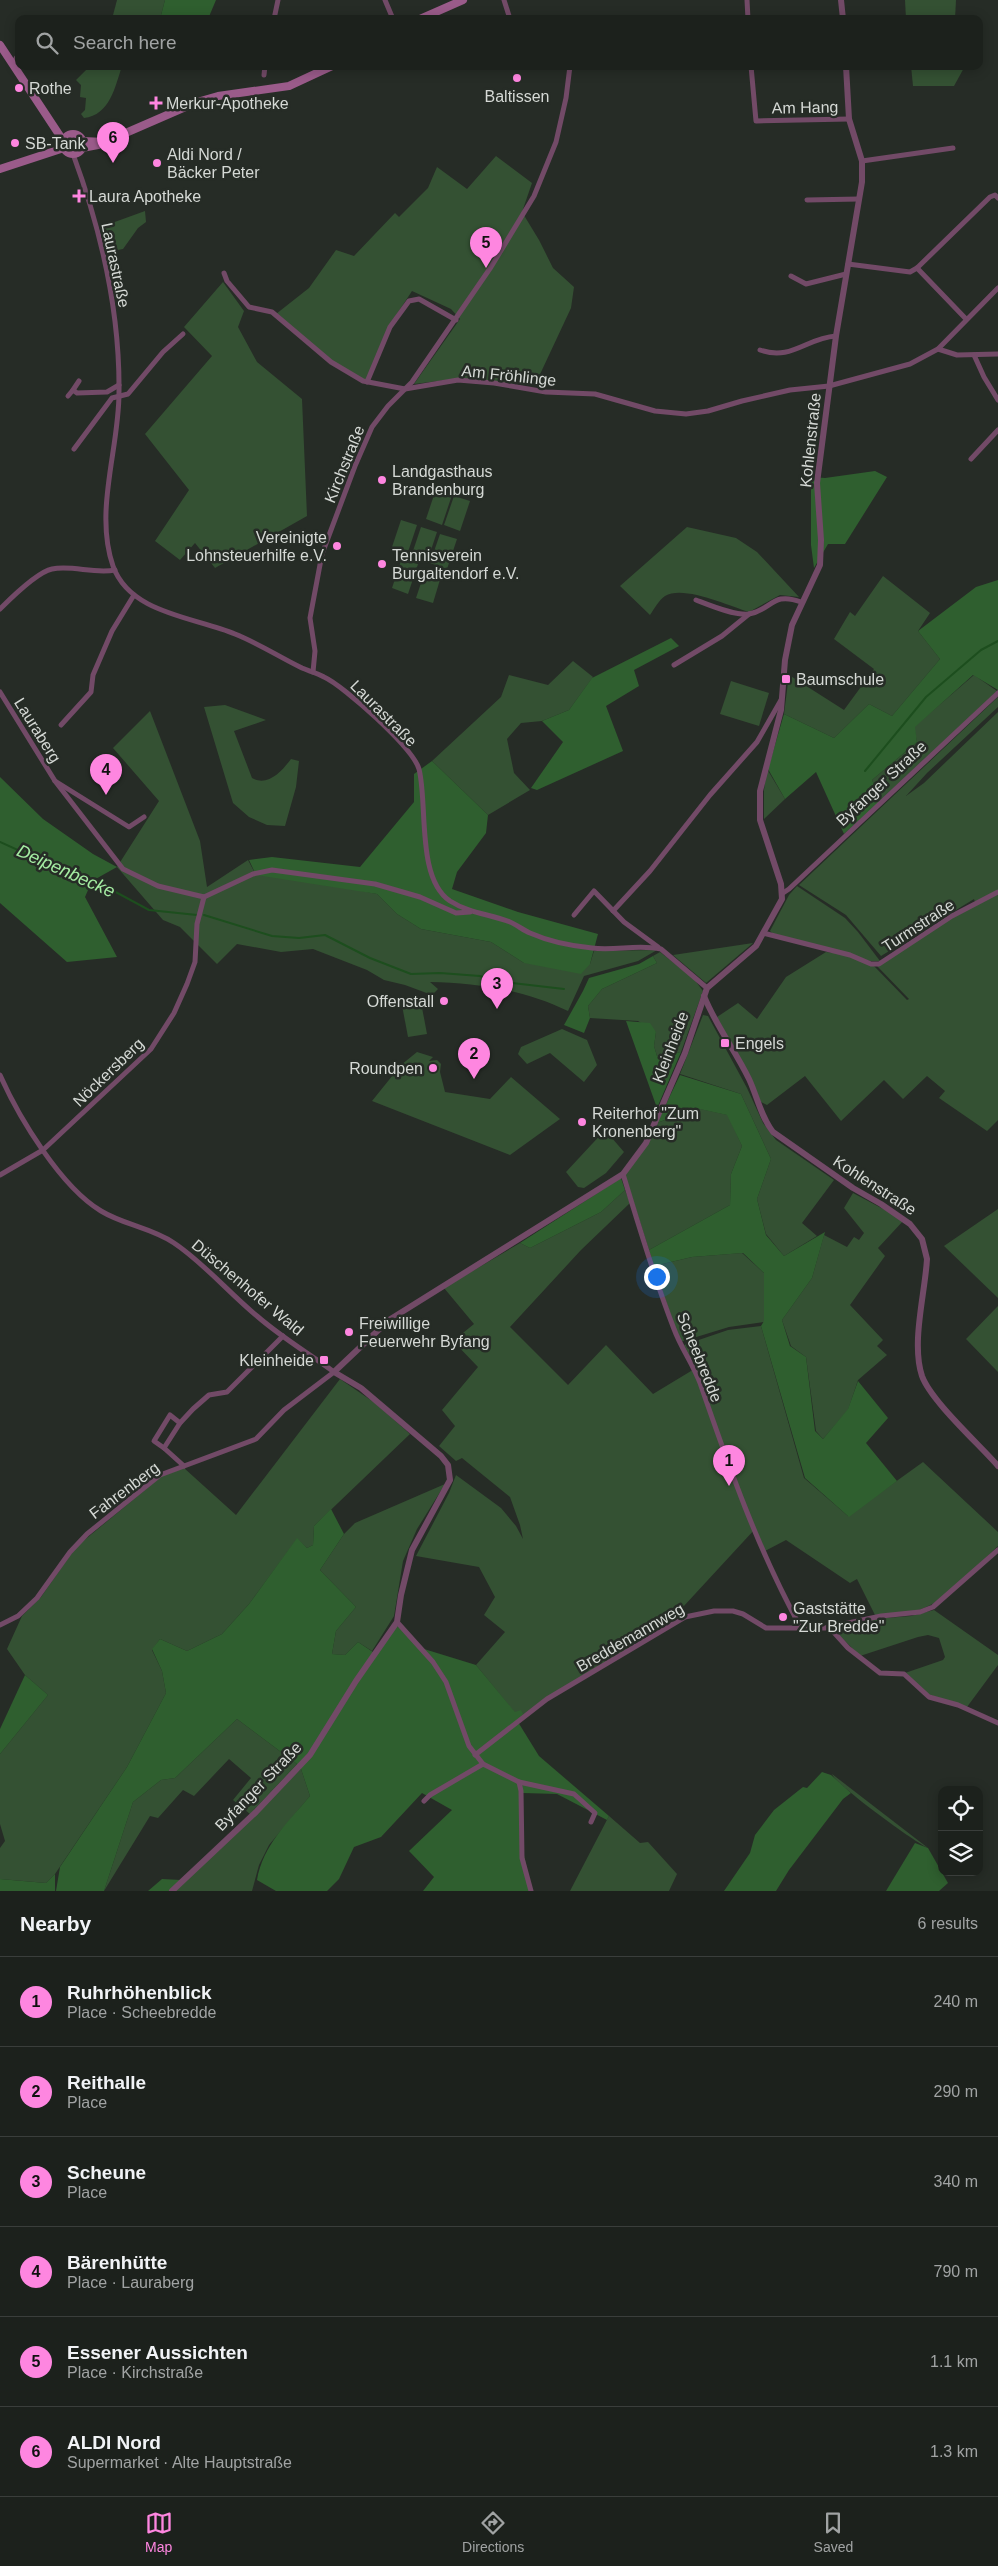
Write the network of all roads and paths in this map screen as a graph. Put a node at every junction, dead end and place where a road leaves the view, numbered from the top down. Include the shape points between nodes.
1 (278, 0) edge
2 (385, 0) edge
3 (463, 0) edge
4 (504, 0) edge
5 (747, 0) edge
6 (841, 0) edge
7 (275, 15) edge
8 (391, 15) edge
9 (429, 15) edge
10 (509, 15) edge
11 (748, 15) edge
12 (843, 15) edge
13 (0, 44) edge
14 (15, 60) edge
15 (13, 63) junction
16 (15, 66) edge
17 (18, 70) edge
18 (265, 70) edge
19 (325, 70) edge
20 (569, 70) edge
21 (752, 70) edge
22 (846, 70) edge
23 (264, 75) dead end
24 (849, 119) junction
25 (53, 124) junction
26 (70, 135) junction
27 (64, 145) junction
28 (83, 145) junction
29 (953, 148) dead end
30 (73, 154) junction
31 (862, 161) junction
32 (0, 169) edge
33 (998, 198) edge
34 (859, 199) junction
35 (807, 200) dead end
36 (848, 264) junction
37 (917, 268) junction
38 (224, 273) dead end
39 (846, 274) junction
40 (791, 276) dead end
41 (998, 288) edge
42 (966, 319) junction
43 (456, 320) junction
44 (183, 334) dead end
45 (836, 336) junction
46 (938, 349) junction
47 (760, 350) dead end
48 (998, 354) edge
49 (974, 355) junction
50 (79, 381) dead end
51 (367, 382) junction
52 (119, 385) junction
53 (829, 386) junction
54 (405, 389) junction
55 (73, 390) junction
56 (120, 395) junction
57 (68, 396) dead end
58 (998, 400) edge
59 (998, 430) edge
60 (74, 449) dead end
61 (972, 459) dead end
62 (115, 570) junction
63 (134, 594) junction
64 (696, 600) dead end
65 (801, 602) junction
66 (0, 609) edge
67 (749, 614) junction
68 (674, 664) dead end
69 (313, 672) junction
70 (0, 692) edge
71 (998, 693) edge
72 (782, 699) junction
73 (60, 725) dead end
74 (55, 781) junction
75 (144, 817) dead end
76 (998, 892) edge
77 (783, 893) junction
78 (204, 897) junction
79 (613, 911) junction
80 (470, 912) junction
81 (574, 916) dead end
82 (763, 933) junction
83 (661, 949) junction
84 (707, 988) junction
85 (704, 996) junction
86 (0, 1075) edge
87 (43, 1150) junction
88 (623, 1174) junction
89 (0, 1175) edge
90 (283, 1336) junction
91 (334, 1372) junction
92 (180, 1423) junction
93 (164, 1448) junction
94 (184, 1466) junction
95 (998, 1466) edge
96 (998, 1550) edge
97 (398, 1619) junction
98 (0, 1625) edge
99 (829, 1627) junction
100 (801, 1628) junction
101 (998, 1723) edge
102 (475, 1755) junction
103 (483, 1764) junction
104 (519, 1782) junction
105 (424, 1801) dead end
106 (591, 1822) dead end
107 (172, 1891) edge
108 (530, 1891) edge

1 - 7 street
2 - 8 street
3 - 9 main road
4 - 10 street
5 - 11 street
6 - 12 street
13 - 15 main road
14 - 15 street
15 - 16 main road
17 - 25 main road
18 - 23 street
19 - 28 main road via 289,86 197,102 105,142
20 - 43 street, Kirchstraße via 559,130 543,178 520,222
21 - 24 street, Am Hang via 756,121
22 - 24 street, Kohlenstraße
24 - 31 street, Kohlenstraße
25 - 26 main road
25 - 27 main road
26 - 27 main road
26 - 28 main road via 78,135
27 - 30 main road
27 - 32 main road
28 - 30 main road
29 - 31 street
30 - 52 street, Laurastraße via 104,261 113,308
31 - 34 street, Kohlenstraße
33 - 37 street via 995,195 990,197
34 - 35 street
34 - 36 street, Kohlenstraße
36 - 37 street via 910,272
36 - 39 street, Kohlenstraße
37 - 42 street
38 - 51 street, Am Fröhlinge via 227,282 249,307 272,312 331,362
39 - 40 street via 806,284
39 - 45 street, Kohlenstraße
41 - 42 street, Am Fröhlinge
42 - 46 street, Am Fröhlinge
43 - 51 street via 419,299 409,301 390,327
43 - 54 street, Kirchstraße
44 - 56 street via 162,352 134,389
45 - 47 street via 821,338 781,354
45 - 53 street, Kohlenstraße
46 - 49 street via 948,354
46 - 53 street, Am Fröhlinge via 910,364
48 - 49 street
49 - 58 street
50 - 55 street
51 - 54 street, Am Fröhlinge
52 - 55 street via 106,392 77,393
52 - 56 street, Laurastraße
53 - 54 street, Am Fröhlinge via 790,390 708,412 686,414 655,411 595,394 546,392 465,380
53 - 65 street, Kohlenstraße via 817,483 820,565
54 - 69 street, Kirchstraße via 372,427 322,554 310,618 316,662
55 - 57 street
56 - 60 street via 112,398
56 - 62 street, Laurastraße via 107,507
59 - 61 street
62 - 63 street, Laurastraße
62 - 66 street via 52,569
63 - 69 street, Laurastraße via 166,612 233,633
63 - 73 street via 112,631 94,675 91,692
64 - 67 street via 716,608
65 - 67 street via 780,598
65 - 72 street, Kohlenstraße via 788,642
67 - 68 street via 722,636
69 - 80 street, Laurastraße via 344,689 415,761 419,768 432,876 448,899
70 - 74 street, Lauraberg
71 - 77 street, Byfanger Straße
72 - 77 street, Kohlenstraße via 762,782 760,814
72 - 79 street, Kohlenstraße via 756,742
74 - 75 street, Lauraberg via 130,827
74 - 78 street, Lauraberg via 123,869 158,886
76 - 82 street, Turmstraße via 952,916 879,964
77 - 82 street
78 - 80 street via 254,874 272,870 375,884 456,913
78 - 87 street, Nöckersberg via 197,924 195,962 188,984 163,1031 151,1049
79 - 81 street via 594,891
79 - 83 street
80 - 83 street, Laurastraße via 512,922 539,936 591,948
82 - 84 street via 748,954
83 - 84 street
84 - 85 street, Kleinheide
85 - 88 street, Kleinheide via 685,1053 646,1143
85 - 95 street, Kohlenstraße via 715,1022 749,1079 773,1132 853,1188 903,1218 919,1233 926,1247 919,1350 922,1376 934,1396
86 - 87 street, Düschenhofer Wald via 25,1124
87 - 89 street, Nöckersberg
87 - 90 street, Düschenhofer Wald via 81,1194 101,1211 174,1243
88 - 91 street, Kleinheide via 389,1320
88 - 100 street, Scheebredde via 674,1331 698,1378 716,1436 754,1531
90 - 91 street, Düschenhofer Wald
90 - 92 street via 227,1392 209,1395
91 - 94 street, Fahrenberg via 284,1410 256,1439
91 - 97 street, Düschenhofer Wald via 382,1405 441,1456 450,1471 447,1487 412,1550
92 - 93 street
92 - 93 street via 170,1415 154,1440
93 - 94 street
94 - 98 street, Fahrenberg via 160,1475 87,1534 37,1598 18,1616
96 - 99 street, Breddemannweg via 933,1607
97 - 102 street via 446,1682
97 - 107 street, Byfanger Straße via 310,1755 256,1812
99 - 100 street, Breddemannweg
99 - 101 street via 848,1648 880,1673 904,1674 929,1696
100 - 102 street, Breddemannweg via 766,1628 733,1611 701,1612 685,1617 547,1699
102 - 103 street
103 - 104 street
103 - 105 street
104 - 106 street via 574,1794 595,1813
104 - 108 street via 522,1858

